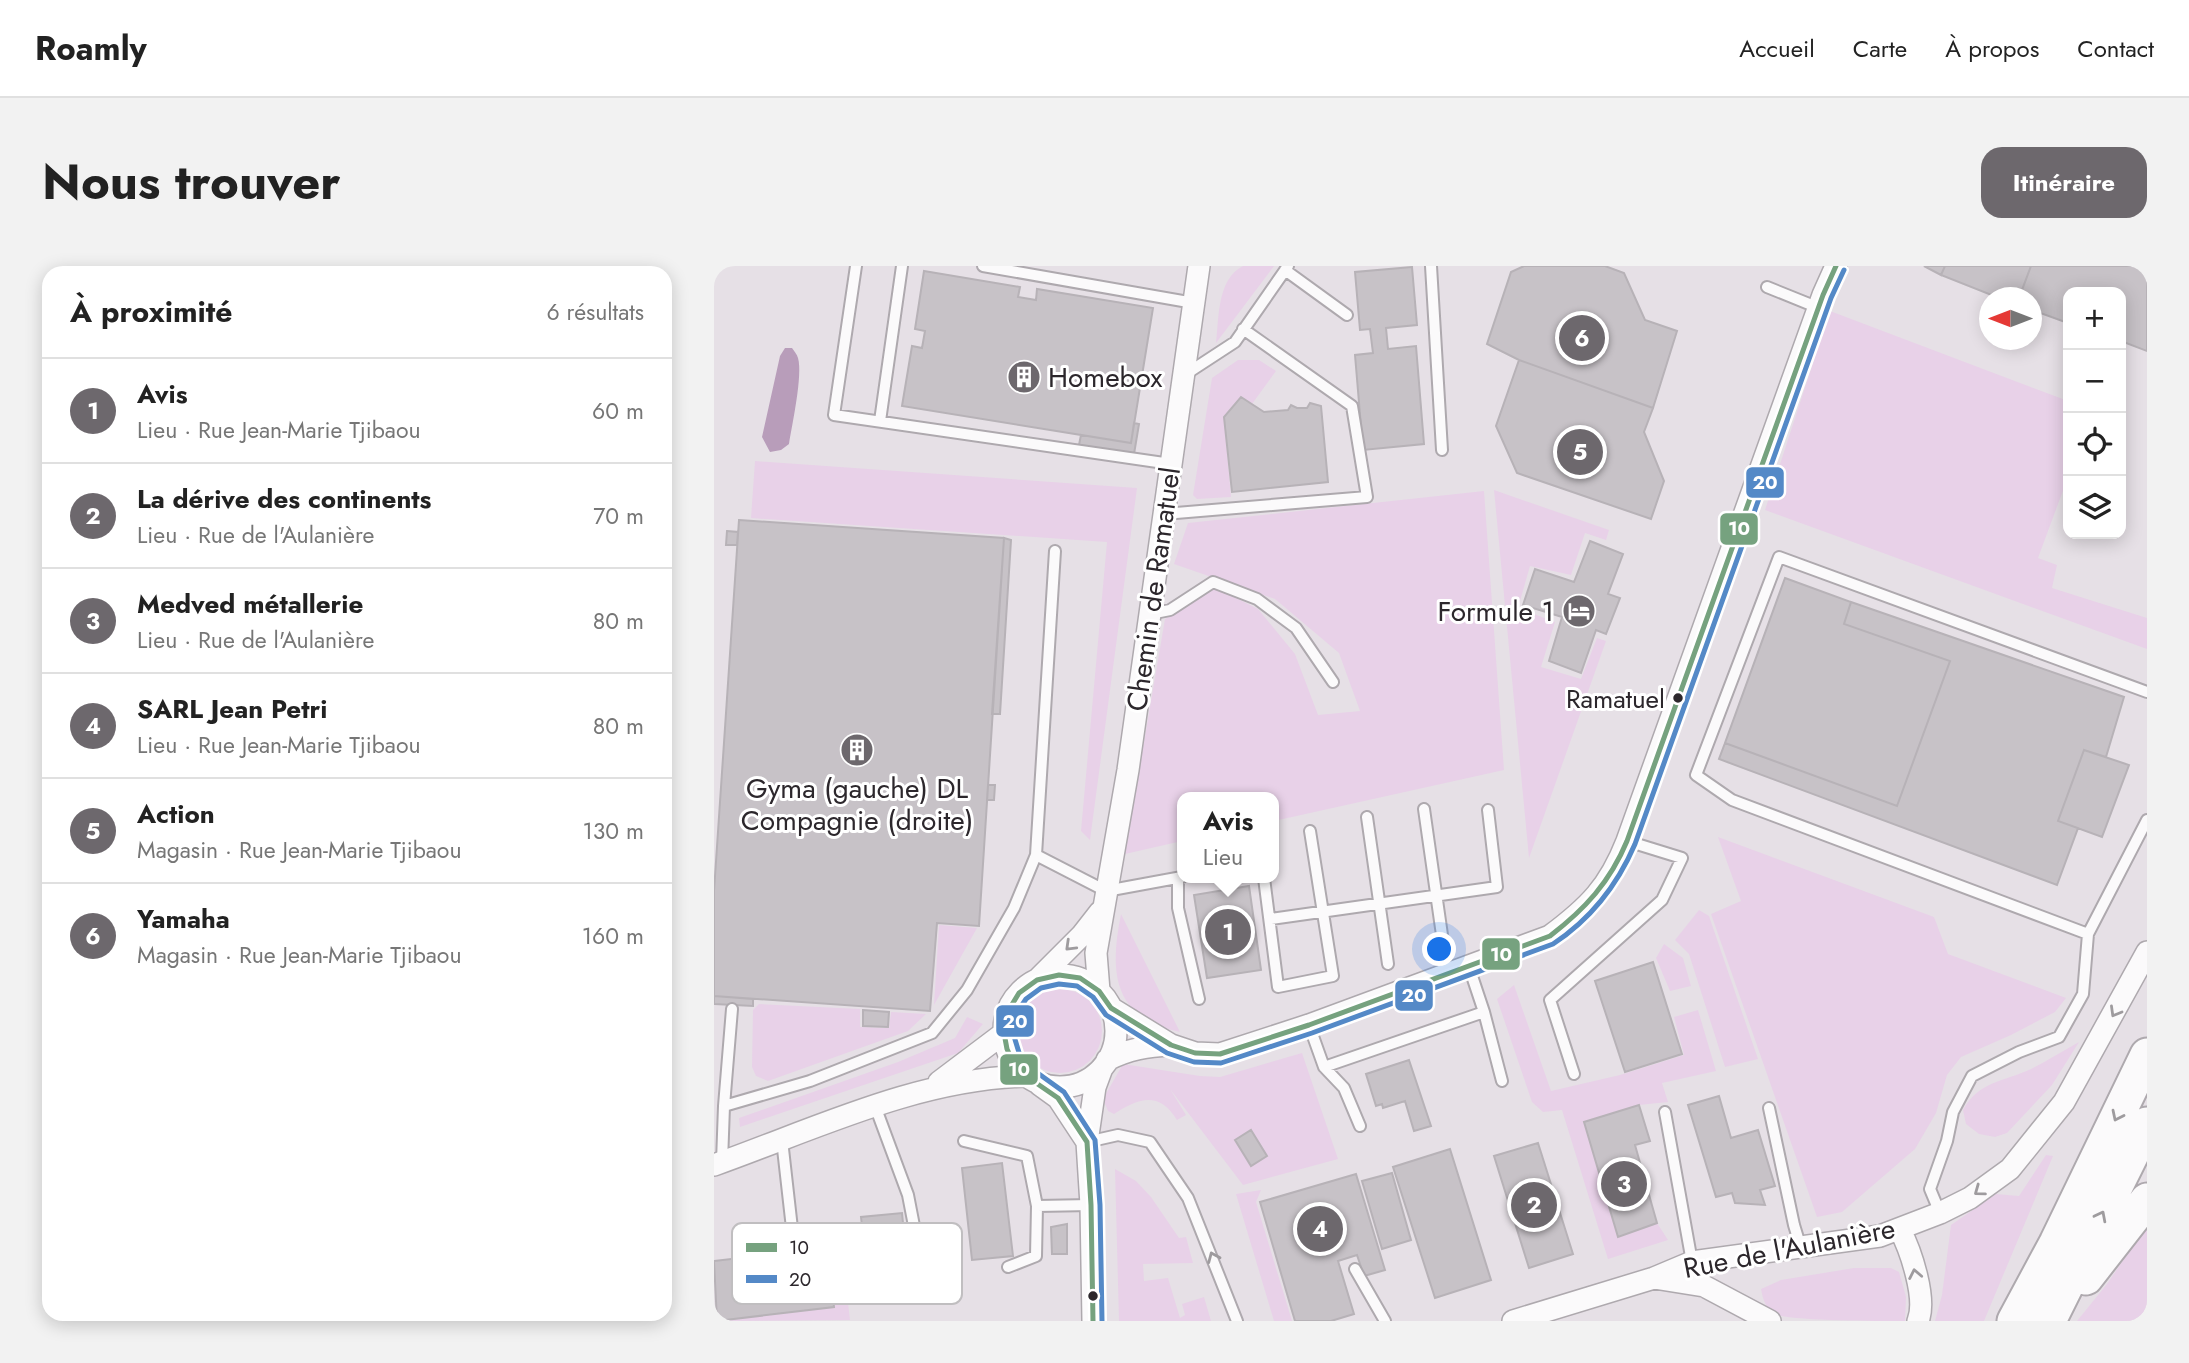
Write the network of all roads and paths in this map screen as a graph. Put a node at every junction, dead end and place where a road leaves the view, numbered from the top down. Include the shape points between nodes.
1 (856, 266) edge
2 (902, 266) edge
3 (983, 266) edge
4 (1199, 266) edge
5 (1431, 266) edge
6 (1836, 266) edge
7 (1286, 268) edge
8 (1767, 287) dead end
9 (1194, 303) junction
10 (1819, 308) junction
11 (1347, 315) dead end
12 (1244, 329) junction
13 (1183, 376) junction
14 (880, 421) junction
15 (1442, 450) dead end
16 (1171, 464) junction
17 (1164, 514) junction
18 (1055, 551) dead end
19 (1150, 614) junction
20 (1333, 682) dead end
21 (2147, 692) edge
22 (1424, 809) dead end
23 (1488, 810) dead end
24 (1367, 817) dead end
25 (2147, 820) edge
26 (1310, 831) dead end
27 (1628, 841) junction
28 (1036, 855) junction
29 (1177, 879) edge
30 (1180, 883) edge
31 (1265, 883) edge
32 (1436, 895) junction
33 (1104, 901) junction
34 (1379, 903) junction
35 (1324, 911) junction
36 (1271, 919) junction
37 (2088, 934) junction
38 (1443, 942) dead end
39 (2147, 952) edge
40 (1388, 964) dead end
41 (1469, 967) junction
42 (1037, 980) junction
43 (1099, 990) junction
44 (1199, 999) dead end
45 (1111, 1008) junction
46 (732, 1009) dead end
47 (1484, 1012) junction
48 (1309, 1025) junction
49 (1004, 1033) junction
50 (1171, 1045) junction
51 (2147, 1055) edge
52 (1105, 1064) junction
53 (1324, 1067) junction
54 (1574, 1074) dead end
55 (1032, 1079) junction
56 (1502, 1081) dead end
57 (928, 1089) junction
58 (724, 1106) junction
59 (875, 1106) junction
60 (1769, 1108) dead end
61 (1665, 1112) dead end
62 (2147, 1124) edge
63 (1360, 1126) dead end
64 (782, 1140) junction
65 (964, 1141) dead end
66 (1087, 1142) junction
67 (718, 1163) edge
68 (2147, 1200) edge
69 (1091, 1205) junction
70 (1037, 1206) junction
71 (1940, 1213) junction
72 (791, 1223) edge
73 (913, 1223) edge
74 (1900, 1230) junction
75 (1801, 1248) junction
76 (1692, 1262) junction
77 (1008, 1267) dead end
78 (1355, 1269) dead end
79 (1654, 1278) junction
80 (1747, 1315) edge
81 (1547, 1316) edge
82 (1093, 1321) edge
83 (1237, 1321) edge
84 (1385, 1321) edge
85 (1513, 1321) edge
86 (1770, 1321) edge
87 (1918, 1321) edge
88 (2014, 1321) edge
89 (2051, 1321) edge

1 - 14 lane via 834,415
2 - 14 lane
3 - 9 lane
4 - 9 street, Chemin de Ramatuel
5 - 15 lane
6 - 10 street
7 - 11 lane
7 - 12 lane
8 - 10 lane
9 - 13 street, Chemin de Ramatuel
10 - 27 street
12 - 13 lane via 1235,342
12 - 17 lane via 1352,406 1367,496
13 - 16 street, Chemin de Ramatuel
14 - 16 lane
16 - 17 street, Chemin de Ramatuel
17 - 19 street, Chemin de Ramatuel
18 - 28 lane
19 - 20 lane via 1170,610 1213,582 1257,599 1296,628
19 - 33 street, Chemin de Ramatuel
21 - 37 lane via 1779,556 1696,775 1732,800
22 - 32 lane
23 - 32 lane via 1497,887
24 - 34 lane
25 - 37 lane
26 - 35 lane
27 - 41 street via 1617,866 1584,911 1550,936
27 - 54 lane via 1682,858 1662,900 1550,1000
28 - 33 lane
28 - 58 lane via 1014,908 974,978 932,1033 810,1081
29 - 33 lane
30 - 44 lane via 1178,908
31 - 36 lane
32 - 34 lane
32 - 38 lane
33 -> 42 street via 1082,935
33 - 43 street, Chemin de Ramatuel via 1096,953
34 - 35 lane
34 - 40 lane
35 - 36 lane
35 - 36 lane via 1333,976 1278,987
37 - 71 lane via 2082,994 2059,1037 1972,1076 1952,1112 1930,1189
39 -> 71 street, Rue de l'Aulanière via 2064,1102 2010,1168 1970,1198
41 - 47 lane
41 - 48 street
42 - 43 street via 1059,975 1080,978
42 - 49 street via 1019,993 1008,1012
43 - 45 street
45 - 50 street
45 - 52 street via 1116,1031
46 - 58 lane
47 - 53 lane
47 - 56 lane
48 - 50 street via 1220,1054 1195,1053
48 - 53 lane
49 - 55 street via 1014,1064
49 - 57 street
50 - 52 street via 1127,1050
51 -> 88 main road
52 - 55 street via 1085,1081 1071,1085 1052,1087
52 - 66 street via 1095,1087
53 - 63 lane via 1344,1087
55 - 57 street via 967,1081
55 - 66 street via 1058,1098
57 - 59 street
58 - 67 lane
59 - 64 street
59 - 73 lane via 908,1195
60 - 75 lane
61 - 76 lane
89 -> 62 main road
64 - 67 street
64 - 72 lane
65 - 70 lane via 1027,1157
66 - 69 street
83 -> 66 lane via 1188,1198 1150,1142 1118,1135
68 - 89 main road
69 - 70 lane
69 - 82 street
70 - 77 lane via 1036,1256
71 - 74 street, Rue de l'Aulanière
74 - 75 street, Rue de l'Aulanière
87 -> 74 street via 1916,1277 1910,1248
75 - 76 street, Rue de l'Aulanière
76 - 79 street, Rue de l'Aulanière
78 - 84 lane
79 - 80 street via 1704,1286
79 - 81 street, Rue de l'Aulanière
80 - 86 street
81 - 85 street, Rue de l'Aulanière

